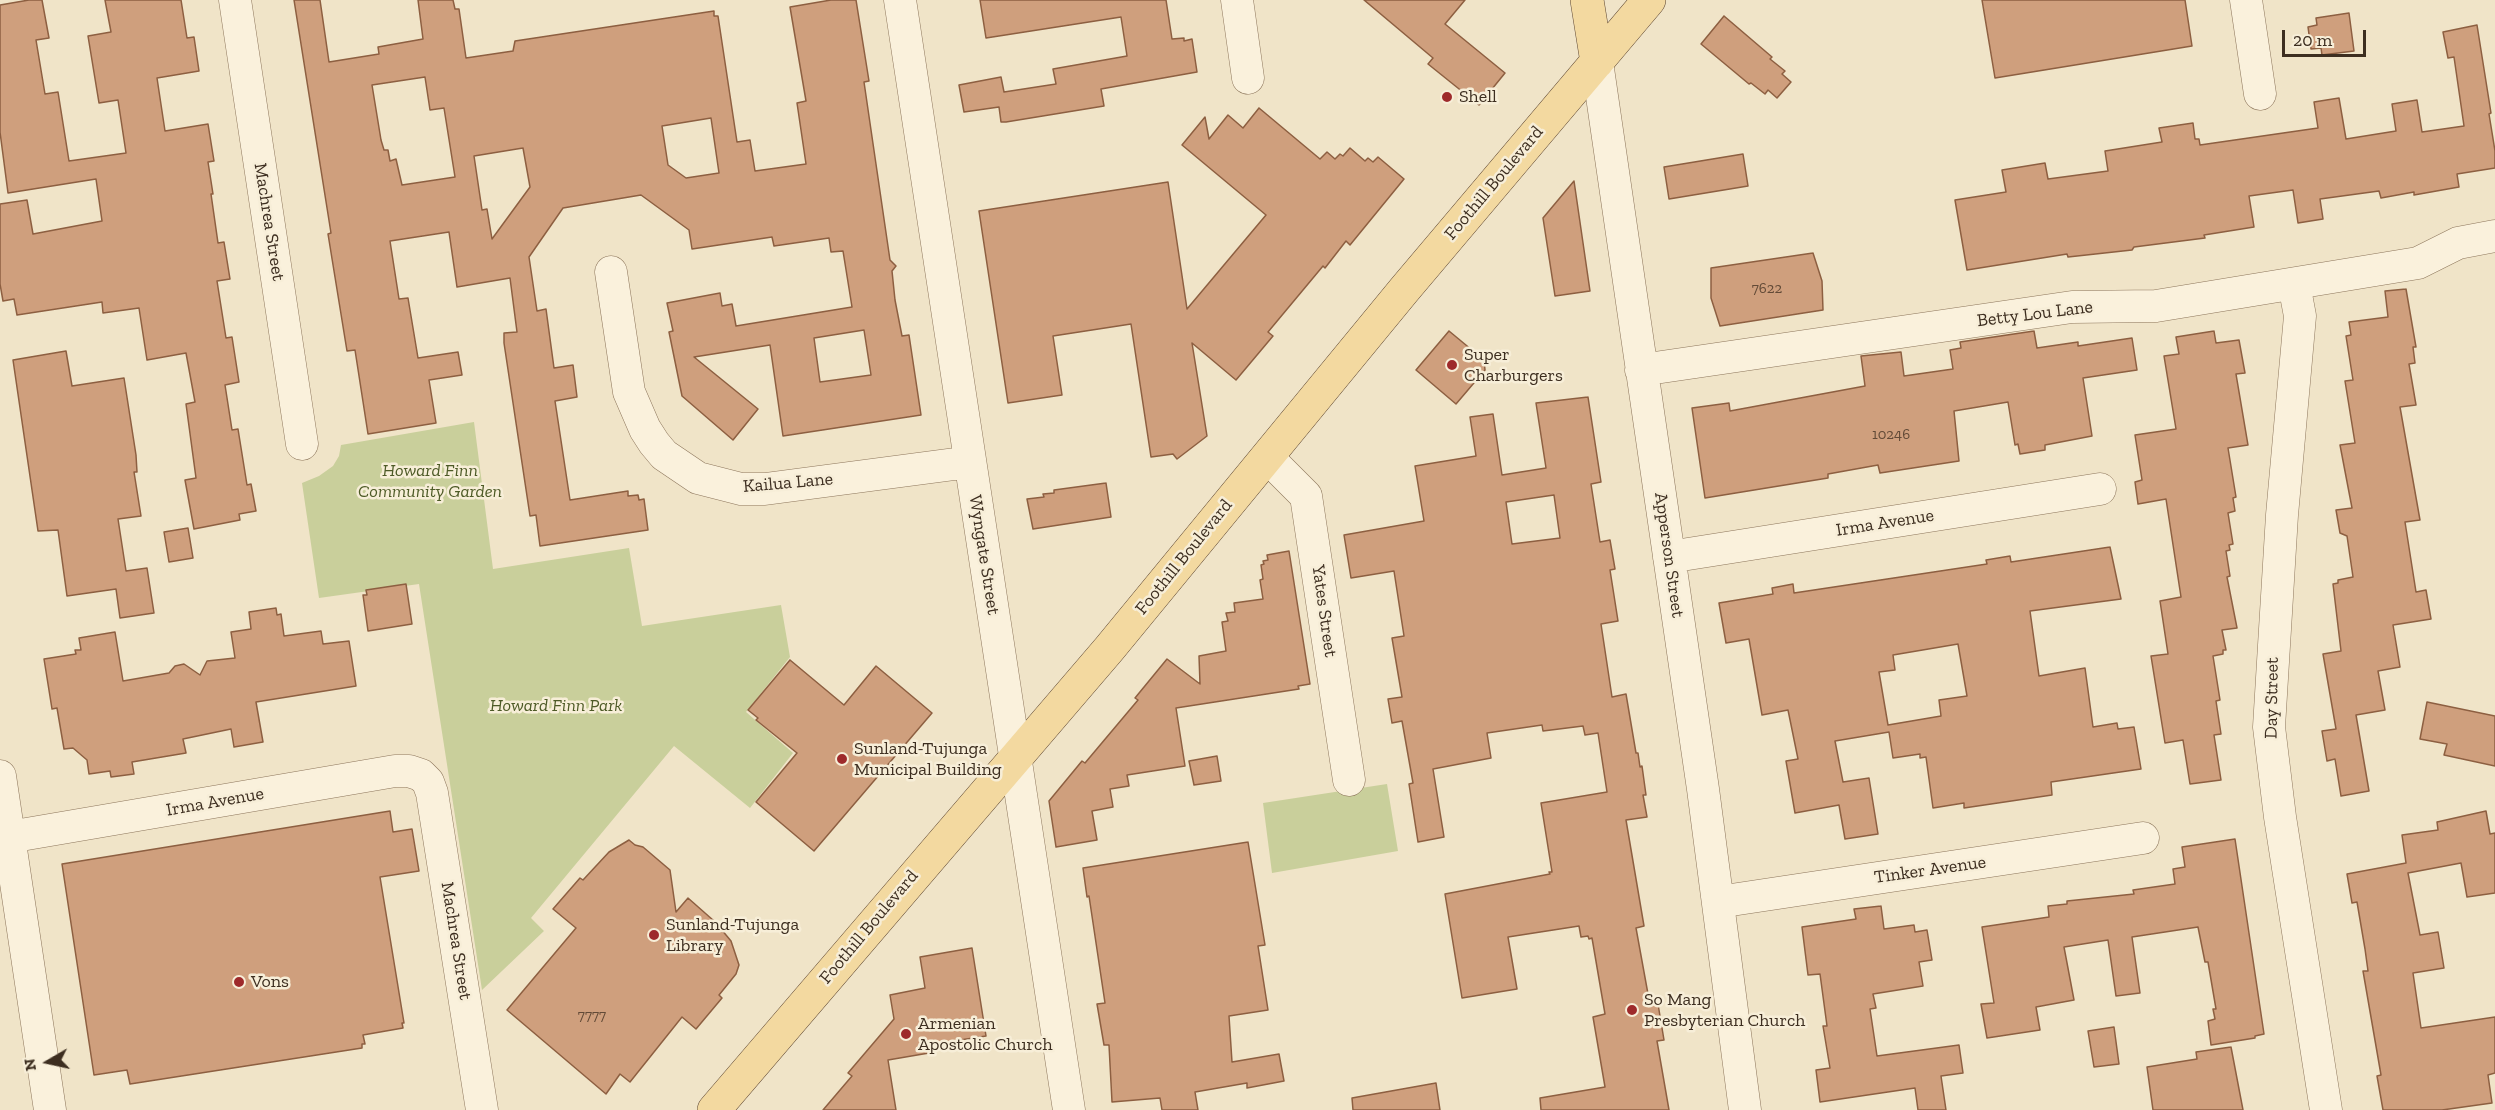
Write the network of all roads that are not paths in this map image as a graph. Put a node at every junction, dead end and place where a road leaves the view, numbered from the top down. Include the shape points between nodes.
1 (235, 0) edge
2 (900, 0) edge
3 (1237, 0) edge
4 (1587, 0) edge
5 (1649, 0) edge
6 (2246, 0) edge
7 (1597, 62) junction
8 (1248, 78) dead end
9 (2260, 94) dead end
10 (2495, 236) edge
11 (611, 272) dead end
12 (2295, 284) junction
13 (1641, 370) junction
14 (302, 444) dead end
15 (1267, 457) junction
16 (970, 462) junction
17 (2100, 489) dead end
18 (1669, 557) junction
19 (1016, 756) junction
20 (421, 775) joint
21 (0, 776) edge
22 (1349, 780) dead end
23 (6, 831) edge
24 (2143, 838) dead end
25 (1718, 902) junction
26 (50, 1110) edge
27 (482, 1110) edge
28 (714, 1110) edge
29 (1069, 1110) edge
30 (1745, 1110) edge
31 (2326, 1110) edge

1 - 14 street, Machrea Street
2 - 16 street, Wyngate Street
3 - 8 street
4 - 7 main road, Apperson Street
5 - 7 main road, Foothill Boulevard
6 - 9 street
7 - 13 street, Apperson Street
7 - 15 main road, Foothill Boulevard
10 - 12 street, Betty Lou Lane via 2458,243 2418,263
11 - 16 street, Kailua Lane via 629,392 654,443 664,455 698,478 741,489 765,489
12 - 13 street, Betty Lou Lane via 2156,306 2072,306
12 - 31 street, Day Street via 2300,316 2269,727
13 - 18 street, Apperson Street
15 - 19 main road, Foothill Boulevard
15 - 22 street, Yates Street via 1306,496
16 - 19 street, Wyngate Street
17 - 18 street, Irma Avenue
18 - 25 street, Apperson Street
19 - 28 main road, Foothill Boulevard
19 - 29 street, Wyngate Street
20 - 23 street, Irma Avenue via 395,771
20 - 27 street, Machrea Street via 432,793
21 - 23 street
23 - 26 street
24 - 25 street, Tinker Avenue
25 - 30 street, Apperson Street

